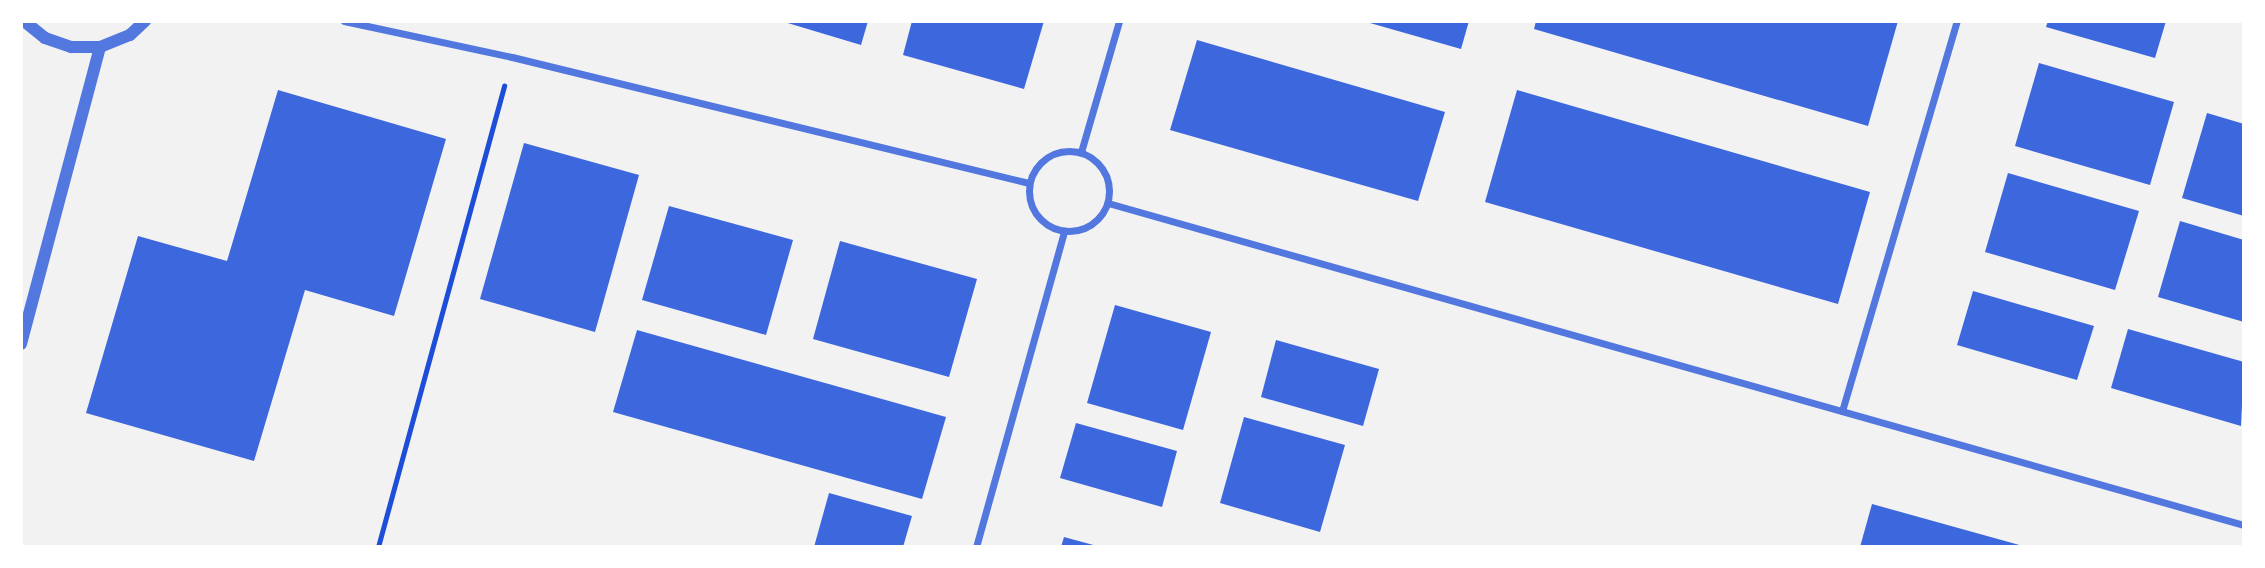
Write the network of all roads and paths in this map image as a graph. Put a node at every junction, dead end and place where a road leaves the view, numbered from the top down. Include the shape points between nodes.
1 (23, 21) edge
2 (145, 21) edge
3 (344, 21) edge
4 (1119, 21) edge
5 (1957, 21) edge
6 (21, 27) edge
7 (100, 47) junction
8 (512, 57) junction
9 (1081, 152) junction
10 (1029, 183) junction
11 (1108, 203) junction
12 (1064, 231) junction
13 (21, 344) edge
14 (1842, 411) junction
15 (2244, 524) edge
16 (378, 547) edge
17 (976, 547) edge

1 - 6 street
1 - 7 street via 45,38 71,47
2 - 7 street via 130,35
3 - 8 street
4 - 9 street
5 - 14 street
7 - 13 street
8 - 10 street
8 - 16 path
9 - 10 street via 1067,150 1042,160
9 - 11 street via 1101,166 1107,177
10 - 12 street via 1029,200 1036,215
11 - 12 street via 1091,225
11 - 14 street
12 - 17 street
14 - 15 street

